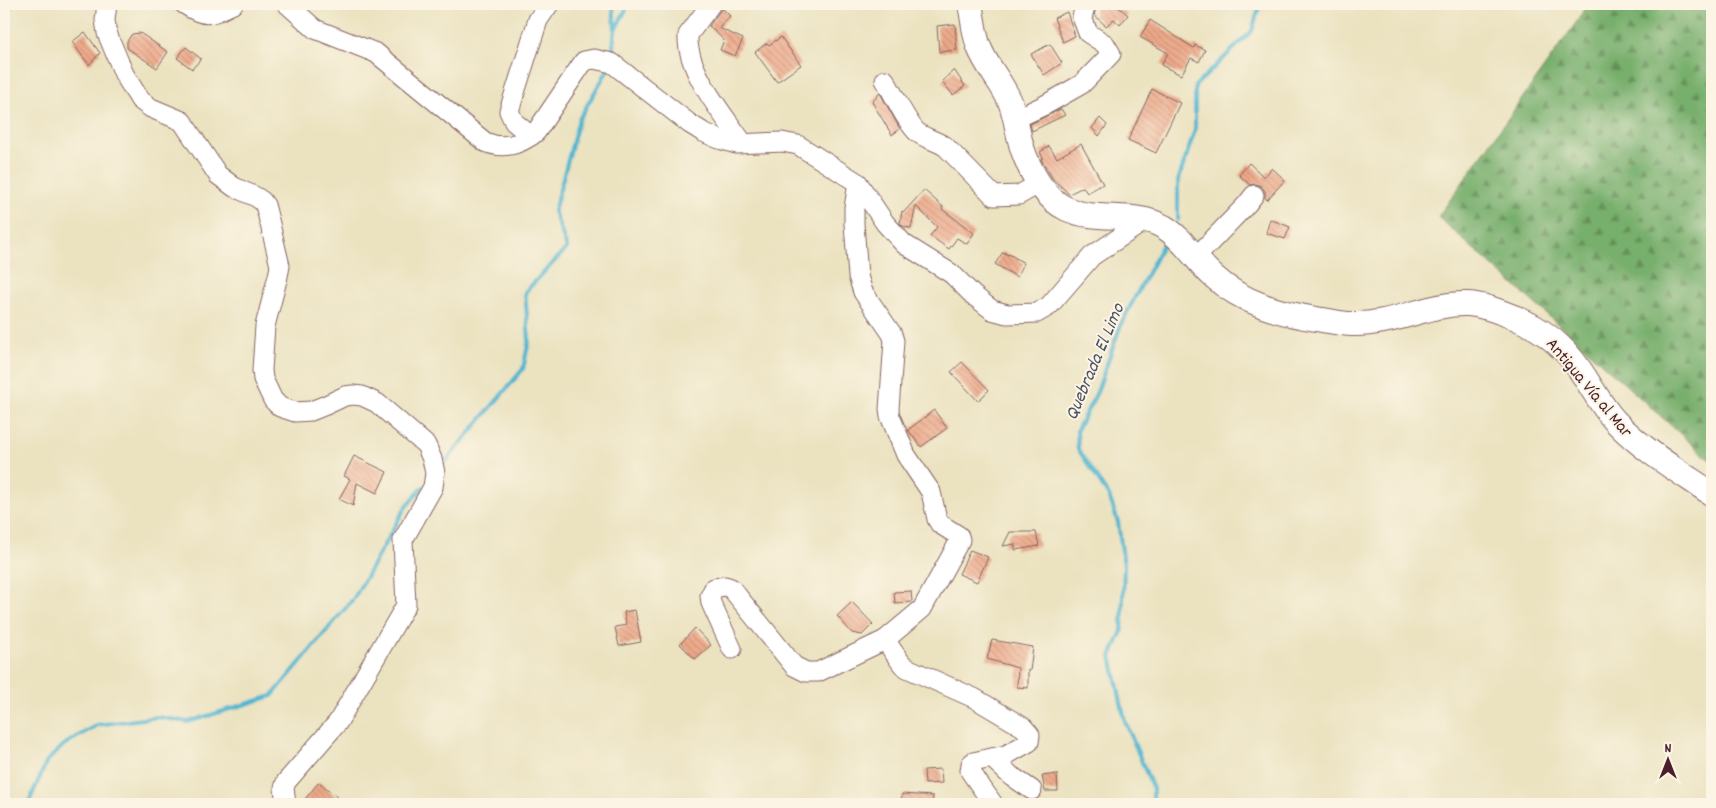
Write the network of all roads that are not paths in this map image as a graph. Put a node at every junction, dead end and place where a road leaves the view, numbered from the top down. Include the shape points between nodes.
1 (107, 4) edge
2 (184, 4) edge
3 (233, 4) edge
4 (287, 4) edge
5 (548, 4) edge
6 (711, 4) edge
7 (970, 4) edge
8 (1086, 4) edge
9 (885, 80) dead end
10 (1015, 119) junction
11 (531, 136) junction
12 (743, 143) junction
13 (858, 183) junction
14 (1040, 183) junction
15 (1254, 195) dead end
16 (1146, 220) junction
17 (1196, 257) junction
18 (1712, 494) edge
19 (885, 640) junction
20 (732, 650) dead end
21 (992, 758) junction
22 (1032, 790) dead end
23 (286, 804) edge
24 (993, 804) edge

1 - 23 street via 107,33 124,74 140,100 182,121 218,175 265,205 280,266 265,326 262,370 273,400 280,407 295,412 311,411 345,396 362,396 377,402 426,445 432,459 433,487 403,540 406,605 338,722 286,782
2 - 3 street via 204,14 215,13
4 - 11 street via 315,30 376,53 484,142 507,146
5 - 11 street via 538,20 509,111 514,122
6 - 12 street via 688,35 691,58 699,77
7 - 10 main road, Antigua Vía al Mar via 980,48 1003,86
8 - 10 street via 1082,17 1088,33 1105,44 1111,54 1082,84
9 - 14 street via 914,129 946,147 994,196 1019,195
10 - 14 main road, Antigua Vía al Mar via 1025,156
11 - 12 street via 582,63 594,59 612,63 702,132 736,144
12 - 13 street via 798,145
13 - 16 street via 901,241 952,274 992,310 1008,314 1037,313 1050,306 1092,256
13 - 19 street via 854,224 858,276 863,292 894,341 890,416 906,455 931,492 938,522 960,539 922,609
14 - 16 main road, Antigua Vía al Mar via 1048,196 1083,215
15 - 17 street
16 - 17 main road, Antigua Vía al Mar via 1164,228
17 - 18 main road, Antigua Vía al Mar via 1213,276 1248,300 1292,315 1351,324 1380,323 1440,307 1468,304 1517,318 1546,333 1566,352 1614,421 1634,440
19 - 20 street via 818,672 806,672 794,666 731,588 719,586 711,591 711,603
19 - 21 street via 907,668 974,698 1023,727 1030,735 1029,742 1010,753
21 - 22 street
21 - 24 street via 973,762 969,769

